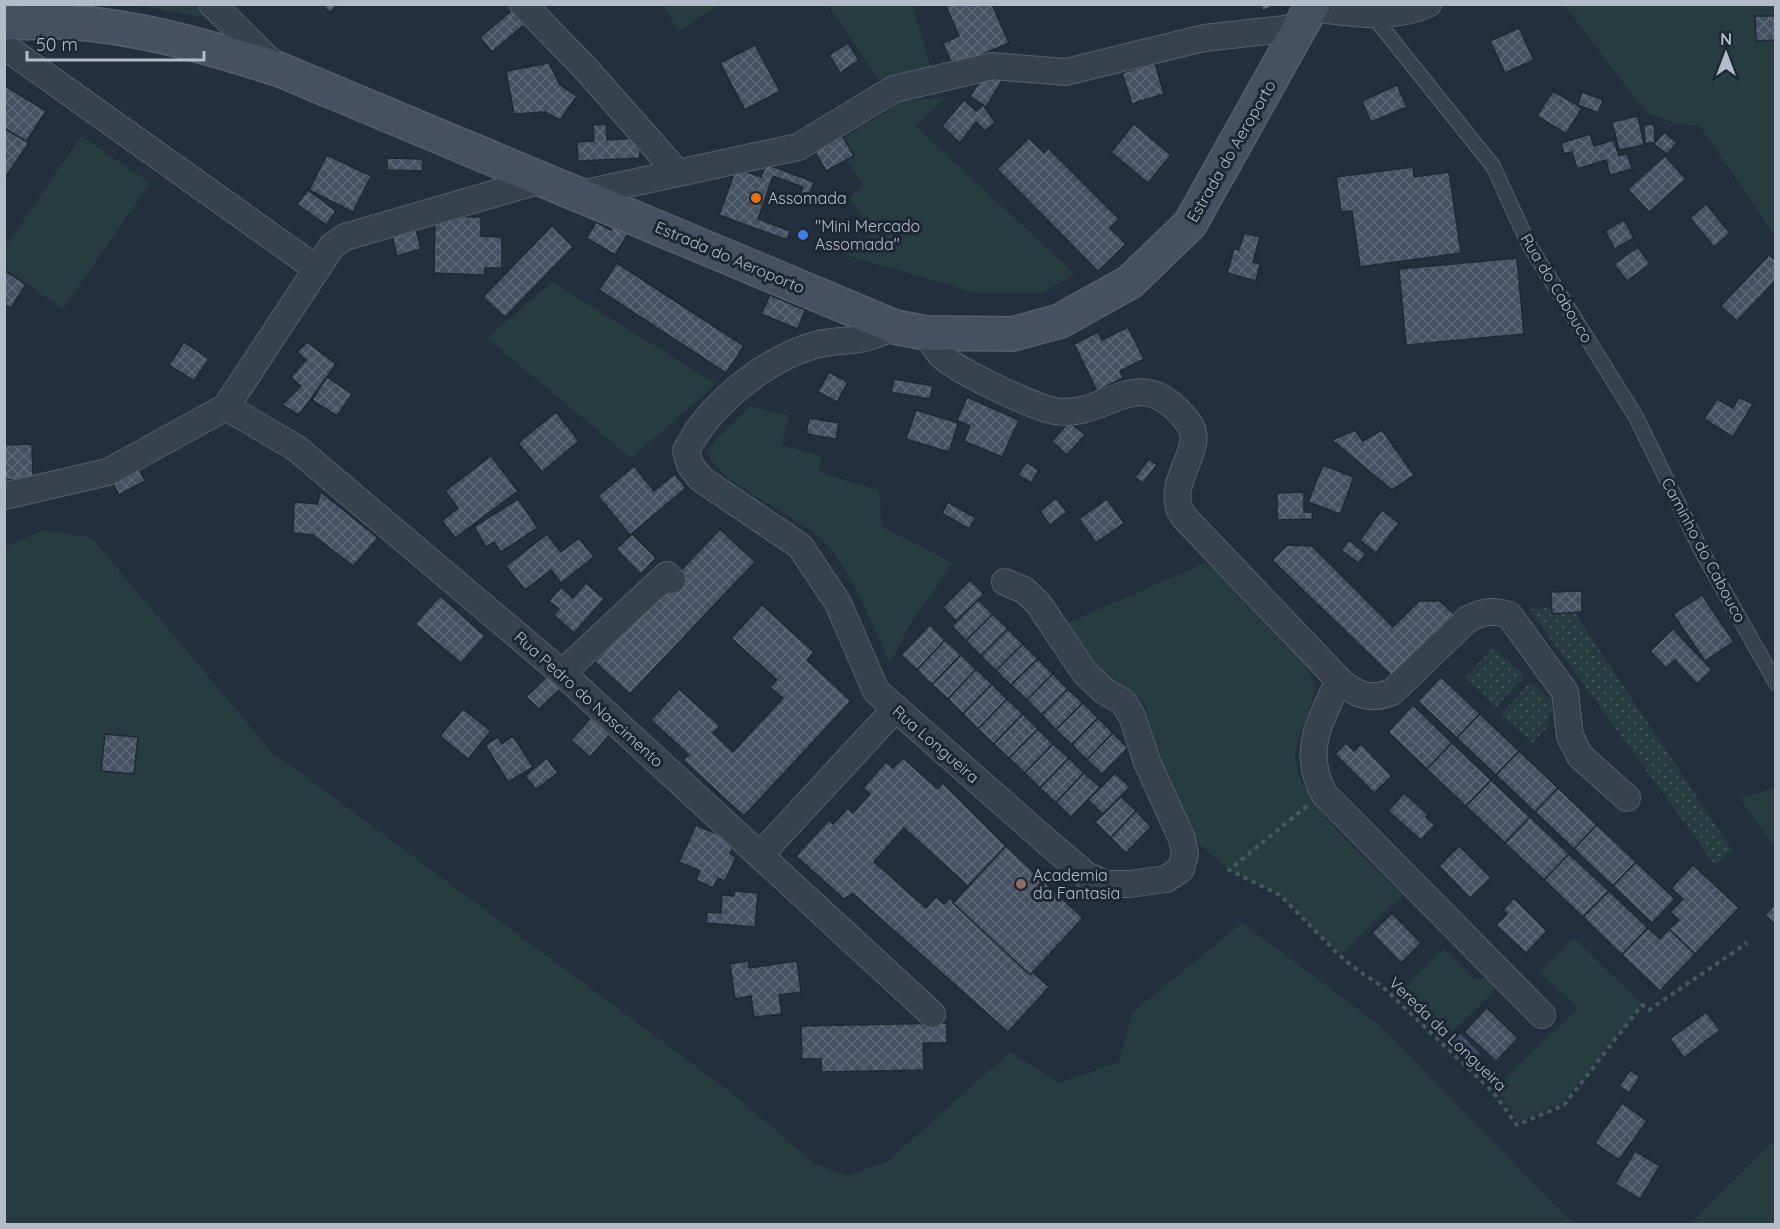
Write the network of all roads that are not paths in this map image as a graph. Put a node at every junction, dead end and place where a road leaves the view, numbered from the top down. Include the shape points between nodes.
1 (213, 4) edge
2 (523, 4) edge
3 (1428, 4) edge
4 (1309, 13) edge
5 (1373, 16) junction
6 (6, 29) edge
7 (278, 69) junction
8 (677, 172) junction
9 (545, 179) junction
10 (581, 194) junction
11 (317, 269) junction
12 (911, 330) junction
13 (226, 407) junction
14 (1636, 417) joint
15 (4, 496) edge
16 (672, 580) dead end
17 (1005, 582) dead end
18 (562, 672) junction
19 (1339, 680) junction
20 (1776, 682) edge
21 (896, 708) junction
22 (1627, 798) dead end
23 (761, 854) junction
24 (932, 1014) dead end
25 (1542, 1015) dead end

1 - 7 street
2 - 8 street
3 - 5 street via 1400,14
4 - 5 street
4 - 8 street via 1066,72 992,66 905,86 798,147
4 - 12 main road, Estrada do Aeroporto via 1190,224 1130,282 1060,321 1013,334
5 - 14 lane, Rua do Cabouco via 1493,166 1528,245
6 - 7 main road, Estrada do Aeroporto via 64,22 149,33
6 - 11 street
7 - 9 main road, Estrada do Aeroporto
8 - 10 street
9 - 10 main road, Estrada do Aeroporto
9 - 11 street via 345,237 332,246
10 - 12 main road, Estrada do Aeroporto
11 - 13 street
12 - 19 street via 972,377 1055,411 1086,408 1136,391 1167,402 1192,430 1190,458 1177,491 1177,506 1183,516
12 - 21 street, Rua Longueira via 820,344 782,357 751,378 711,417 694,434 686,451 690,465 701,479 800,546 838,603 876,691
13 - 15 street via 108,472
13 - 18 street, Rua Pedro do Nascimento via 296,448
14 - 20 lane, Caminho do Cabouco via 1701,550
16 - 18 street via 667,575
17 - 21 street, Rua Longueira via 1038,603 1085,672 1123,702 1132,716 1147,762 1182,839 1185,854 1181,869 1166,879 1130,884 1107,884 1086,875
18 - 23 street, Rua Pedro do Nascimento
19 - 22 street via 1363,696 1378,698 1392,692 1468,619 1483,612 1509,615 1565,692 1570,736 1580,756
19 - 25 street via 1314,746 1315,777 1325,795
21 - 23 street
23 - 24 street, Rua Pedro do Nascimento

